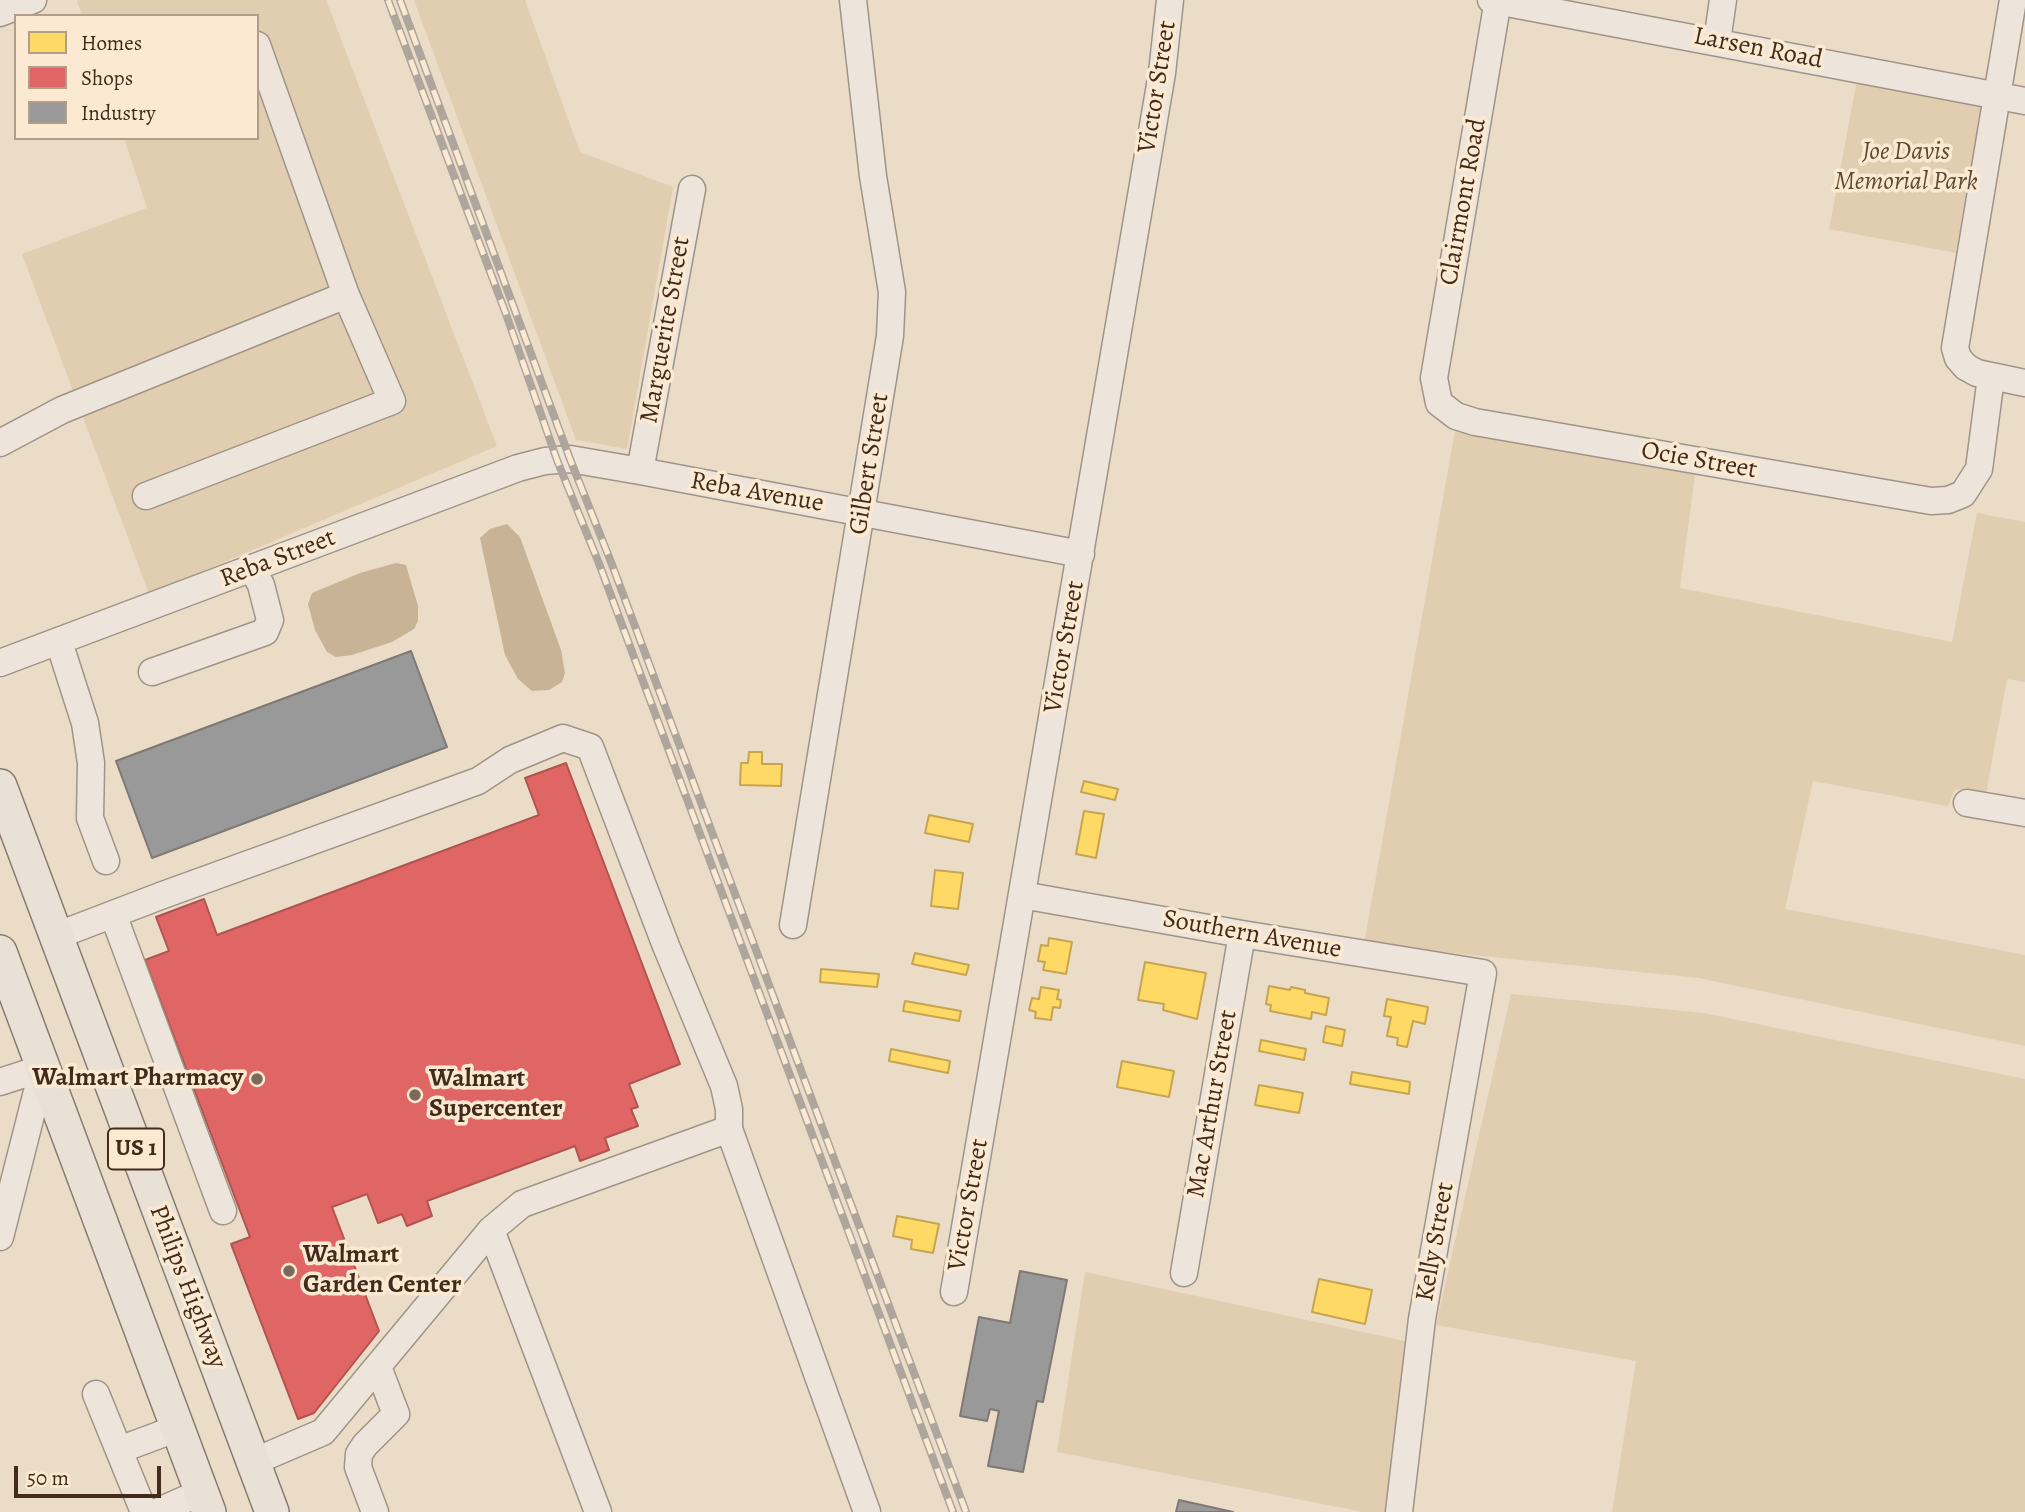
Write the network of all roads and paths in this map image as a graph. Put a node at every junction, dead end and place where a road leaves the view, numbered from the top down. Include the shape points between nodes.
1 (33, 0) edge
2 (853, 0) edge
3 (1170, 0) edge
4 (1495, 0) edge
5 (1724, 0) edge
6 (2013, 0) edge
7 (0, 13) edge
8 (1717, 41) junction
9 (259, 51) edge
10 (1996, 95) junction
11 (2025, 101) edge
12 (692, 189) dead end
13 (346, 295) junction
14 (1991, 377) junction
15 (2025, 383) edge
16 (1439, 403) joint
17 (0, 443) edge
18 (558, 460) joint
19 (640, 471) junction
20 (146, 496) dead end
21 (862, 512) junction
22 (1080, 554) junction
23 (253, 568) junction
24 (59, 642) junction
25 (0, 663) edge
26 (152, 672) dead end
27 (0, 786) edge
28 (1967, 803) dead end
29 (2025, 813) edge
30 (106, 861) dead end
31 (1022, 895) junction
32 (113, 914) junction
33 (793, 925) dead end
34 (1242, 934) junction
35 (56, 936) junction
36 (0, 952) edge
37 (1483, 973) joint
38 (44, 1068) junction
39 (0, 1082) edge
40 (729, 1129) junction
41 (223, 1210) dead end
42 (491, 1230) junction
43 (0, 1237) edge
44 (1184, 1273) dead end
45 (954, 1292) dead end
46 (378, 1367) junction
47 (96, 1394) dead end
48 (178, 1428) junction
49 (119, 1450) junction
50 (253, 1462) junction
51 (206, 1502) edge
52 (144, 1512) edge
53 (157, 1512) edge
54 (272, 1512) edge
55 (375, 1512) edge
56 (598, 1512) edge
57 (867, 1512) edge
58 (1399, 1512) edge

1 - 7 street
2 - 21 street, Gilbert Street via 891,292 890,336
3 - 22 street, Victor Street via 1162,73
4 - 8 street, Larsen Road
4 - 16 street, Clairmont Road via 1434,378
5 - 8 street
6 - 10 street
8 - 10 street, Larsen Road
9 - 13 street
10 - 11 street, Larsen Road
10 - 14 street via 1955,348 1966,367
12 - 19 street, Marguerite Street
13 - 17 street via 62,410
13 - 20 street via 392,401
14 - 15 street
14 - 16 street, Ocie Street via 1979,468 1963,494 1931,501 1475,422 1456,416
18 - 19 street, Reba Avenue
18 - 23 street, Reba Street via 518,468
19 - 21 street, Reba Avenue
21 - 22 street, Reba Avenue
21 - 33 street, Gilbert Street
22 - 31 street, Victor Street
23 - 24 street, Reba Street
23 - 26 street via 270,620 265,632
24 - 25 street, Reba Street
24 - 30 street via 85,723 91,763 90,818
27 - 35 main road, Philips Highway / US 1
28 - 29 street
31 - 34 street, Southern Avenue
31 - 45 street, Victor Street
32 - 35 street
32 - 40 street via 478,781 510,760 563,738 590,747 724,1086
32 - 41 street
34 - 37 street, Southern Avenue
34 - 44 street, Mac Arthur Street
35 - 50 main road, Philips Highway / US 1
36 - 38 main road, US 1
37 - 58 street, Kelly Street via 1422,1320
38 - 39 street
38 - 43 street
38 - 48 main road, US 1
40 - 42 street via 522,1204
40 - 57 street
42 - 46 street
42 - 56 street
46 - 50 street via 323,1432
46 - 55 street via 396,1414 359,1454
47 - 49 street
48 - 49 street
48 - 51 main road, US 1
49 - 52 street
50 - 54 main road, Philips Highway / US 1
51 - 53 street

